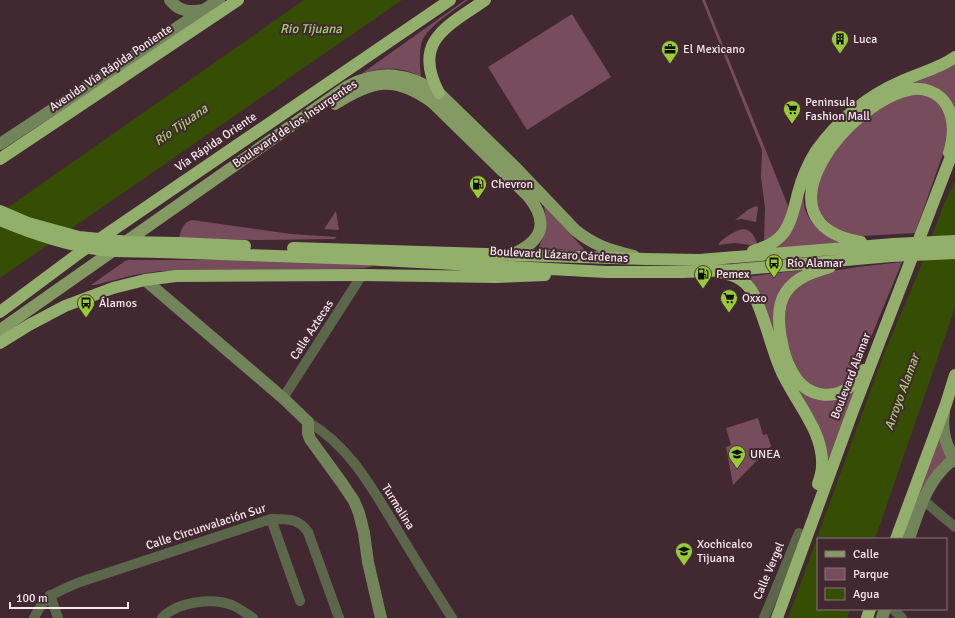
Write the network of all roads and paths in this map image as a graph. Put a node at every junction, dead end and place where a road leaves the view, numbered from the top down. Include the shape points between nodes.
1 (219, 0) edge
2 (238, 0) edge
3 (450, 0) edge
4 (485, 0) edge
5 (173, 4) edge
6 (204, 10) junction
7 (163, 37) junction
8 (955, 57) edge
9 (438, 93) junction
10 (0, 144) edge
11 (955, 146) edge
12 (0, 159) edge
13 (515, 167) junction
14 (504, 173) junction
15 (941, 185) junction
16 (0, 211) edge
17 (0, 220) edge
18 (955, 241) edge
19 (880, 244) junction
20 (955, 253) edge
21 (512, 254) junction
22 (868, 258) junction
23 (645, 259) junction
24 (699, 260) junction
25 (606, 272) junction
26 (690, 272) junction
27 (362, 275) junction
28 (145, 280) junction
29 (0, 312) edge
30 (0, 330) edge
31 (0, 339) edge
32 (0, 343) edge
33 (878, 345) junction
34 (955, 375) edge
35 (283, 398) junction
36 (946, 404) junction
37 (308, 422) junction
38 (954, 460) edge
39 (834, 462) junction
40 (923, 500) junction
41 (271, 519) junction
42 (955, 527) edge
43 (799, 533) junction
44 (896, 538) edge
45 (909, 538) edge
46 (50, 595) junction
47 (300, 601) dead end
48 (894, 610) edge
49 (34, 618) edge
50 (58, 618) edge
51 (162, 618) edge
52 (253, 618) edge
53 (339, 618) edge
54 (381, 618) edge
55 (452, 618) edge
56 (764, 618) edge
57 (777, 618) edge
58 (902, 618) edge

1 - 6 street, Avenida Vía Rápida Poniente
2 - 12 highway, Avenida Vía Rápida Poniente
3 - 29 highway, Vía Rápida Oriente via 82,251
4 - 9 highway via 450,24 433,44 428,64
5 - 6 street via 194,12
5 - 7 street via 173,21
6 - 7 street, Avenida Vía Rápida Poniente
7 - 10 street, Avenida Vía Rápida Poniente
8 - 24 highway via 868,98 838,124 809,162 792,217 778,240 766,247
9 - 13 main road, Boulevard de los Insurgentes
9 - 30 main road, Boulevard de los Insurgentes via 416,80 392,75 371,76 348,86
11 - 15 highway, Boulevard Alamar
13 - 14 main road
13 - 23 main road, Boulevard de los Insurgentes via 555,211 586,238 606,248
14 - 21 main road, Boulevard de los Insurgentes via 536,206 541,220 535,240 525,249
14 - 31 main road, Boulevard de los Insurgentes via 432,102 415,91 391,84 363,89 350,94 318,116
15 - 19 highway via 954,131 954,119 951,109 937,94 922,89 905,91 881,103 851,125 833,145 816,172 812,204 819,220 834,234 850,240
15 - 33 highway, Boulevard Alamar
16 - 21 highway, Boulevard Lázaro Cárdenas, bridge via 28,223 79,237 129,242
17 - 25 highway, Boulevard Lázaro Cárdenas, bridge via 47,238 104,250 370,259
18 - 19 highway, Boulevard Lázaro Cárdenas, bridge
19 - 24 highway, Boulevard Lázaro Cárdenas
20 - 22 highway, Boulevard Lázaro Cárdenas, bridge
21 - 23 highway, Boulevard Lázaro Cárdenas
22 - 26 highway, Boulevard Lázaro Cárdenas
22 - 33 highway via 805,275 796,281 782,298 778,321 791,370 805,388 819,394 834,394 846,390 865,367
23 - 24 highway, Boulevard Lázaro Cárdenas
25 - 26 highway, Boulevard Lázaro Cárdenas
25 - 27 highway via 496,277
26 - 43 highway via 729,274 748,285 760,310 786,382 812,424 822,456 822,472
27 - 28 highway via 176,276
27 - 35 street, Calle Aztecas
28 - 32 highway via 112,288 65,306
28 - 35 street
33 - 39 highway, Boulevard Alamar
34 - 36 highway
35 - 37 street
36 - 38 street via 944,435
36 - 44 highway
37 - 54 street via 310,439 360,513
37 - 55 street, Turmalina via 327,434 358,467
38 - 40 street via 938,473
39 - 43 highway
39 - 57 highway, Boulevard Alamar
40 - 42 street
40 - 45 street
41 - 46 street, Calle Circunvalación Sur via 80,582
41 - 47 street
41 - 53 street, Calle Circunvalación Sur via 287,518 299,522 308,532
43 - 56 street, Calle Vergel
46 - 49 street, Calle Circunvalación Sur
46 - 50 street
48 - 58 street
51 - 52 street via 184,605 208,601 232,605

